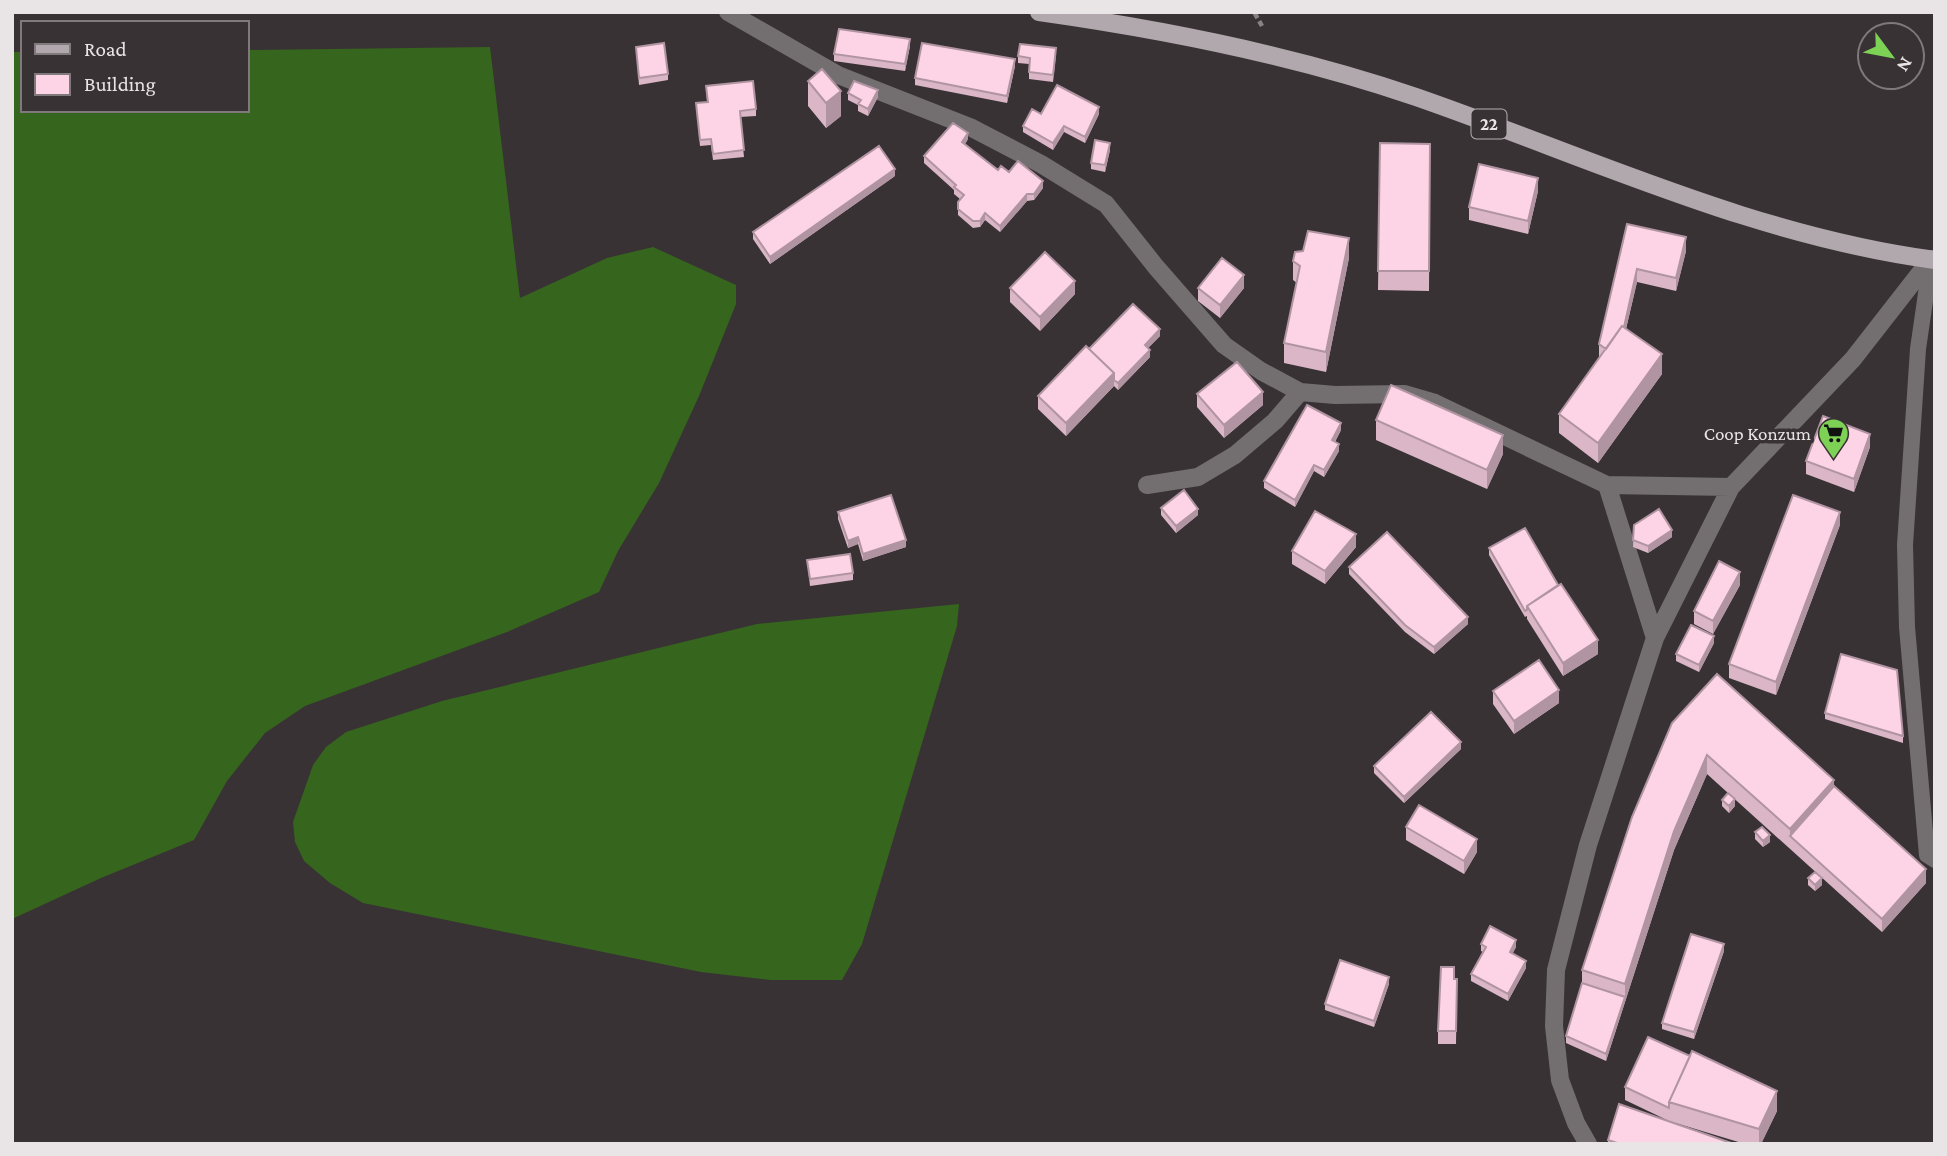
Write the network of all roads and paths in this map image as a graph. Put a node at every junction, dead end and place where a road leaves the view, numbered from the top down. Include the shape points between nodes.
1 (727, 12) edge
2 (1040, 12) edge
3 (1254, 12) edge
4 (1262, 26) dead end
5 (1933, 260) edge
6 (1300, 392) junction
7 (1147, 485) dead end
8 (1607, 485) junction
9 (1731, 487) junction
10 (1655, 638) junction
11 (1935, 860) edge
12 (1588, 1144) edge

1 - 6 street via 838,75 970,127 1106,204 1224,345
2 - 5 main road, 22 via 1178,34 1312,66 1413,96 1706,205 1829,239
3 - 4 path
5 - 9 street via 1853,359
5 - 11 lane via 1918,349 1905,545 1907,627 1927,855
6 - 7 street via 1235,455 1198,477
6 - 8 street via 1405,394 1435,403
8 - 9 street
8 - 10 street
9 - 10 street
10 - 12 street via 1588,845 1556,970 1560,1080

